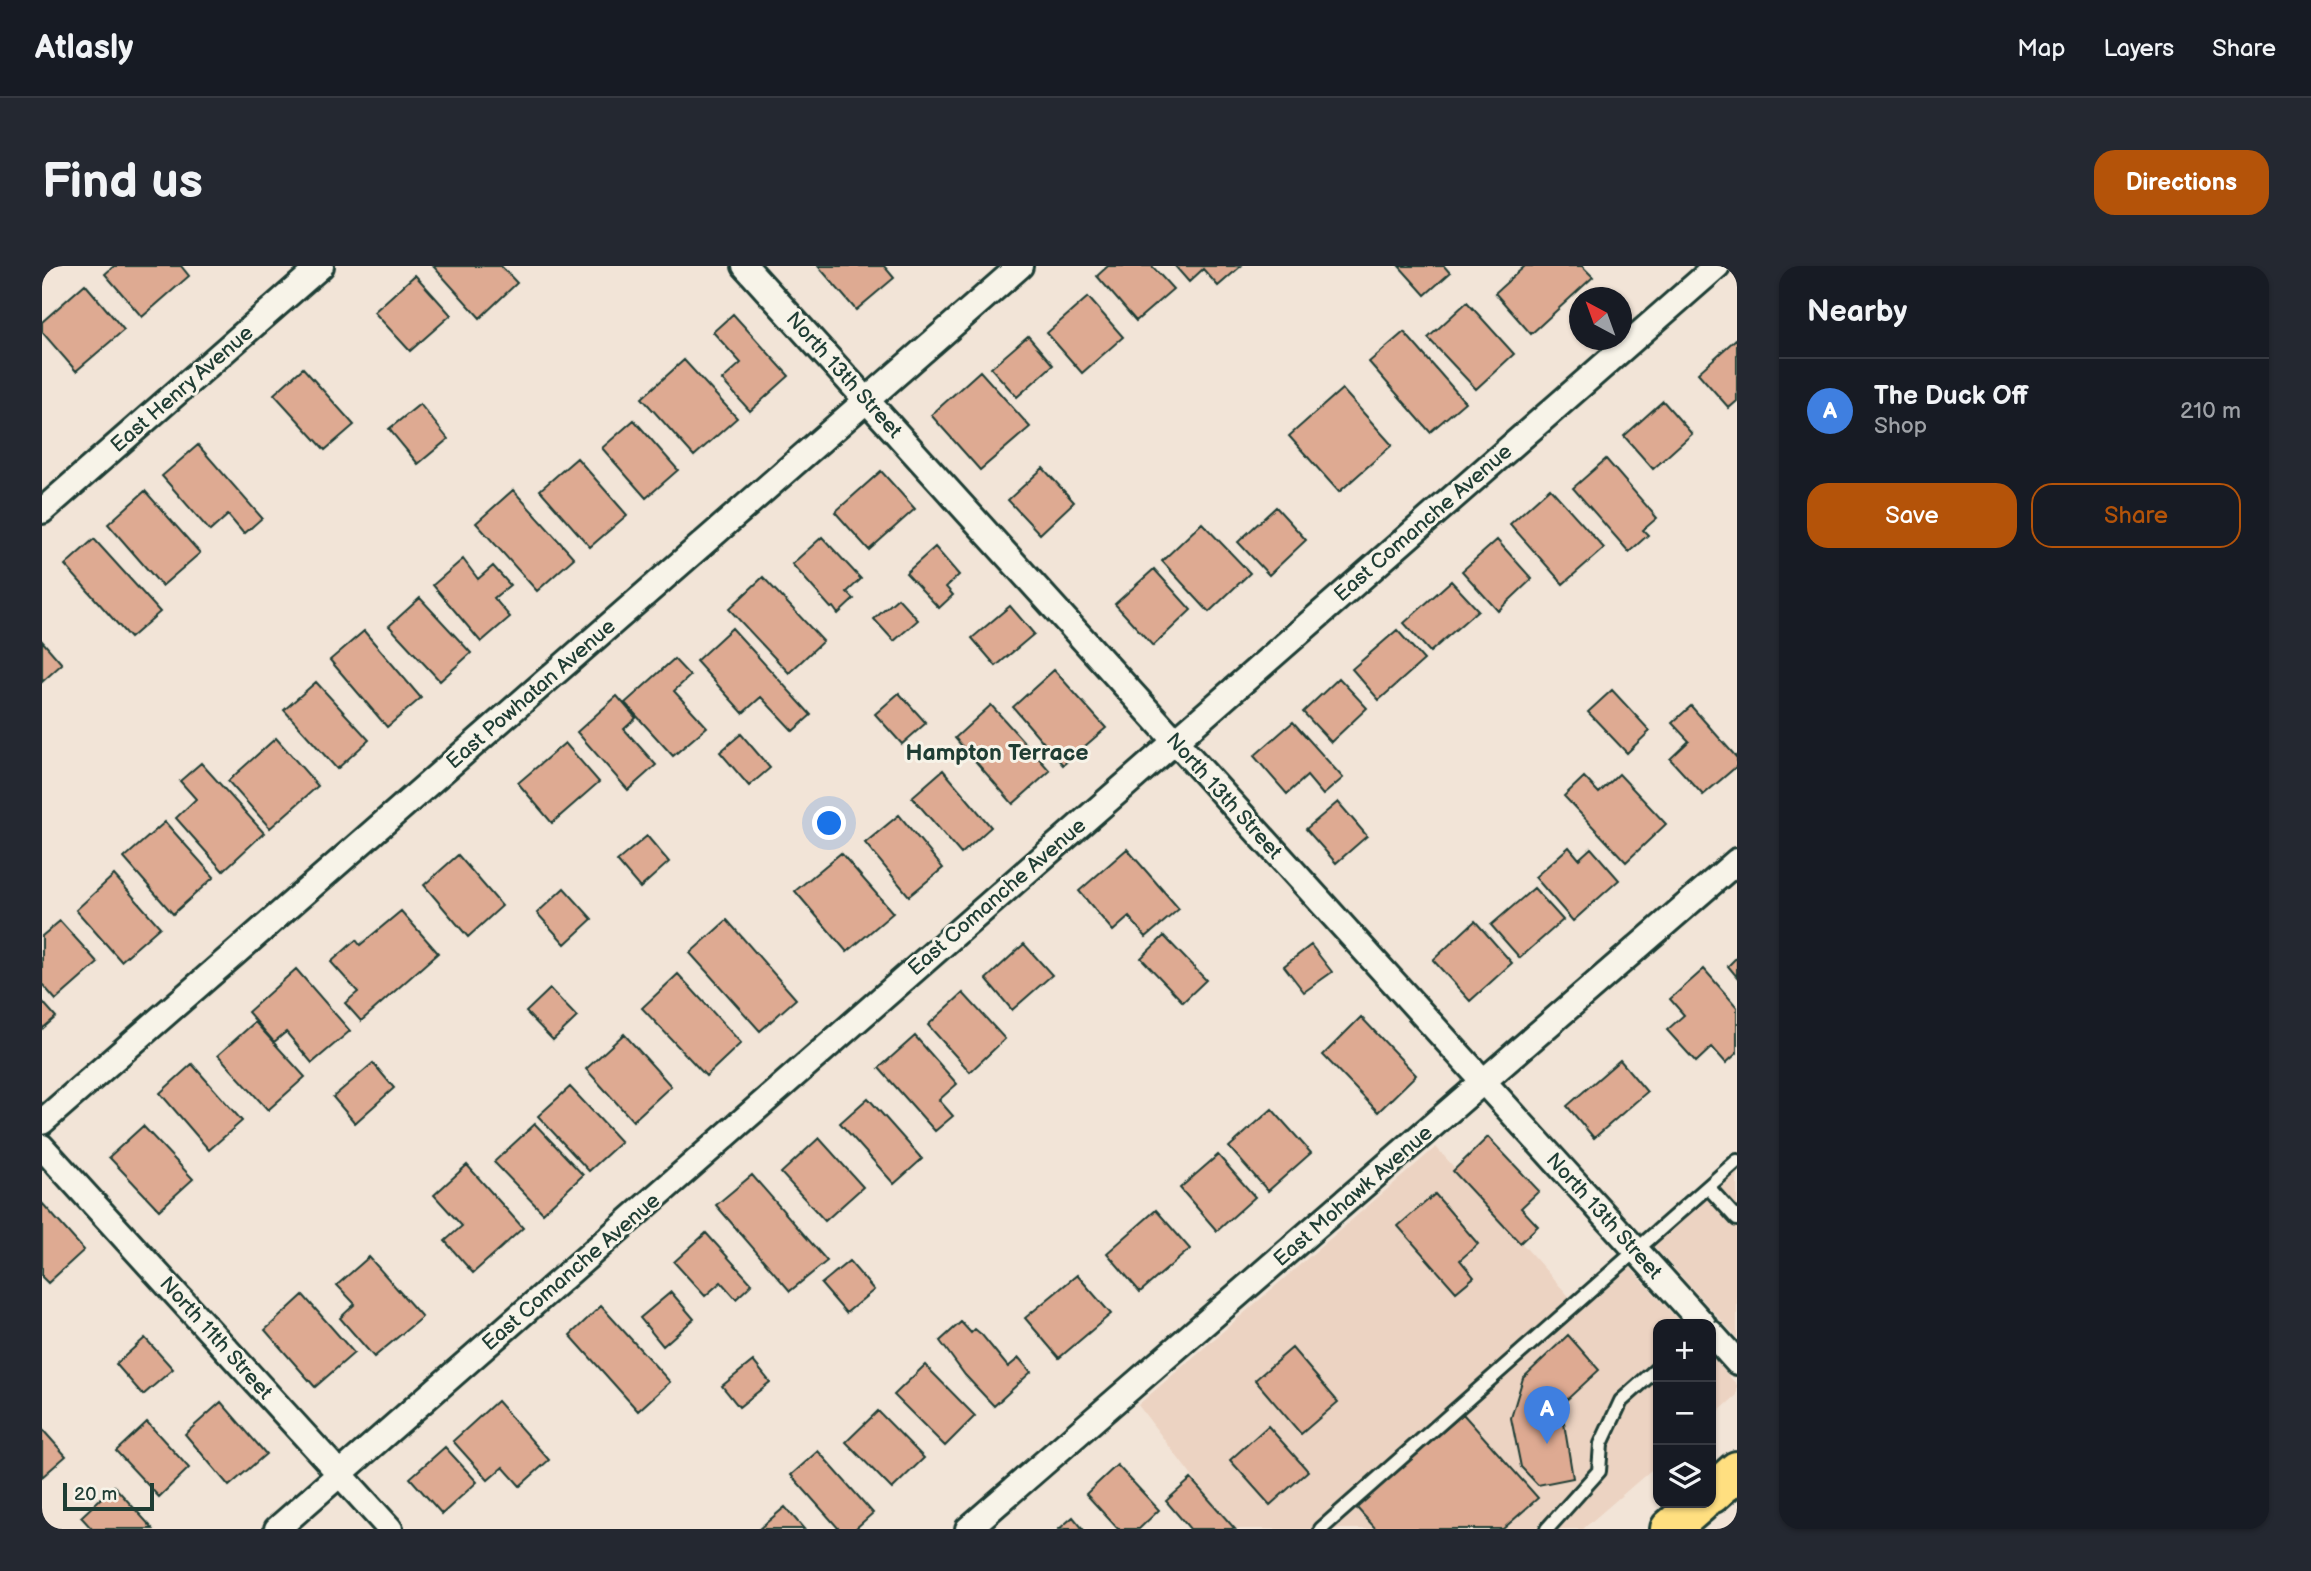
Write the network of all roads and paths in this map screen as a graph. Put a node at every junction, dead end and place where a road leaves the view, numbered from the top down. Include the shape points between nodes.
1 (321, 266) edge
2 (745, 266) edge
3 (1020, 266) edge
4 (1717, 266) edge
5 (866, 400) junction
6 (42, 512) edge
7 (1174, 741) junction
8 (1737, 861) edge
9 (1483, 1083) junction
10 (42, 1122) edge
11 (42, 1147) edge
12 (1737, 1161) edge
13 (1708, 1187) junction
14 (1737, 1219) edge
15 (1636, 1250) junction
16 (1698, 1319) edge
17 (1716, 1339) edge
18 (1737, 1362) edge
19 (1653, 1372) edge
20 (1737, 1471) edge
21 (340, 1475) junction
22 (1716, 1489) edge
23 (1694, 1508) edge
24 (277, 1529) edge
25 (390, 1529) edge
26 (968, 1529) edge
27 (1321, 1529) edge
28 (1546, 1529) edge
29 (1670, 1529) edge

1 - 6 street, East Henry Avenue
2 - 5 street, North 13th Street
3 - 5 street, East Powhatan Avenue
4 - 7 street, East Comanche Avenue
5 - 7 street, North 13th Street
5 - 10 street, East Powhatan Avenue
7 - 9 street, North 13th Street
7 - 21 street, East Comanche Avenue
8 - 9 street, East Mohawk Avenue
9 - 15 street, North 13th Street
9 - 26 street, East Mohawk Avenue
11 - 21 street, North 11th Street
12 - 13 lane
13 - 14 lane
13 - 15 lane
15 - 16 street, North 13th Street
15 - 27 lane
17 - 18 street
19 - 28 lane via 1621,1401 1601,1444 1599,1471
20 - 22 main road
21 - 24 street, East Comanche Avenue
21 - 25 street, North 11th Street
23 - 29 main road

